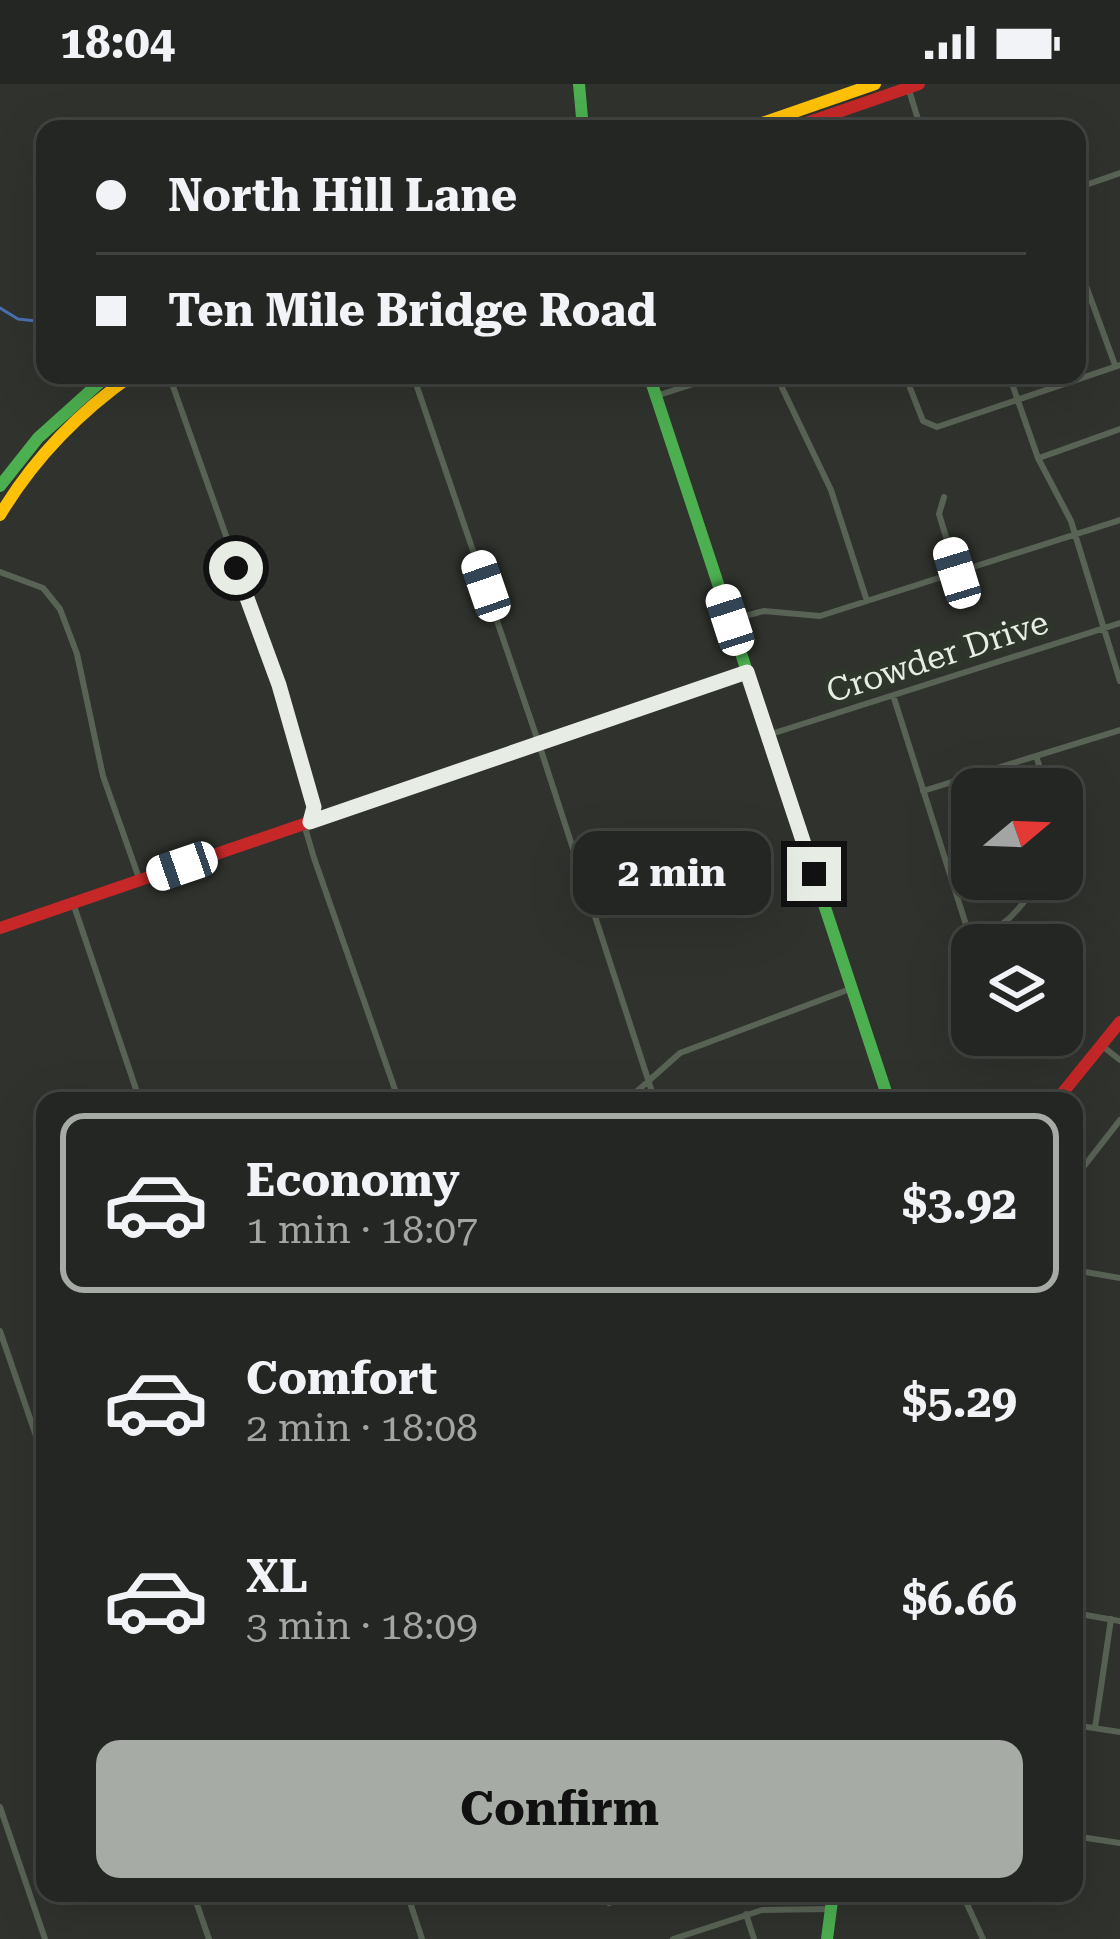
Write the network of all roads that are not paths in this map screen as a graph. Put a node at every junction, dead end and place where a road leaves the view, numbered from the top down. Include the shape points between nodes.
1 (579, 84) edge
2 (875, 84) edge
3 (911, 85) edge
4 (582, 120) edge
5 (771, 120) edge
6 (814, 120) edge
7 (919, 120) edge
8 (1120, 173) edge
9 (1086, 185) edge
10 (1086, 284) edge
11 (1118, 366) edge
12 (1086, 376) edge
13 (98, 384) edge
14 (120, 384) edge
15 (172, 384) edge
16 (416, 384) edge
17 (652, 384) edge
18 (694, 384) edge
19 (780, 384) edge
20 (909, 384) edge
21 (1012, 384) edge
22 (1063, 384) edge
23 (656, 397) junction
24 (1017, 399) junction
25 (1120, 429) edge
26 (1038, 458) junction
27 (0, 486) edge
28 (944, 497) dead end
29 (0, 514) edge
30 (1120, 520) edge
31 (1076, 535) junction
32 (0, 572) edge
33 (957, 573) junction
34 (867, 602) junction
35 (730, 620) junction
36 (1120, 623) edge
37 (1103, 628) junction
38 (747, 672) junction
39 (1120, 681) edge
40 (893, 695) junction
41 (1120, 730) edge
42 (768, 735) junction
43 (539, 744) junction
44 (1036, 756) junction
45 (1040, 768) edge
46 (923, 791) junction
47 (310, 822) junction
48 (951, 879) edge
49 (140, 880) junction
50 (958, 900) edge
51 (1024, 900) edge
52 (73, 903) junction
53 (0, 928) edge
54 (852, 988) junction
55 (1120, 1022) edge
56 (1101, 1045) junction
57 (1120, 1060) edge
58 (647, 1079) junction
59 (137, 1092) edge
60 (396, 1092) edge
61 (635, 1092) edge
62 (652, 1092) edge
63 (886, 1092) edge
64 (1063, 1092) edge
65 (1120, 1120) edge
66 (1083, 1167) edge
67 (1083, 1272) edge
68 (1120, 1278) edge
69 (0, 1331) edge
70 (36, 1436) edge
71 (1083, 1615) edge
72 (1115, 1620) edge
73 (1083, 1726) edge
74 (1094, 1728) junction
75 (1120, 1732) edge
76 (0, 1808) edge
77 (1083, 1837) edge
78 (1120, 1843) edge
79 (14, 1847) junction
80 (0, 1852) edge
81 (196, 1902) edge
82 (410, 1902) edge
83 (831, 1902) edge
84 (966, 1902) edge
85 (830, 1909) junction
86 (746, 1914) junction
87 (45, 1939) edge
88 (208, 1939) edge
89 (422, 1939) edge
90 (673, 1939) edge
91 (754, 1939) edge
92 (827, 1939) edge
93 (983, 1939) edge

1 - 4 street
2 - 5 street
3 - 6 street
3 - 7 street
8 - 9 street
10 - 11 street
11 - 12 street
13 - 27 street
14 - 29 street via 59,436
15 - 47 street via 279,685 314,807
16 - 43 street
17 - 23 street
18 - 23 street
19 - 34 street via 831,490
20 - 24 street via 932,427
21 - 24 street
22 - 24 street
23 - 35 street
24 - 26 street
25 - 26 street
26 - 31 street
28 - 33 street via 939,514
30 - 31 street
31 - 33 street
31 - 37 street
32 - 49 street via 43,588 60,609 103,776
33 - 34 street
34 - 35 street via 820,616 764,611
35 - 38 street
36 - 37 street, Crowder Drive
37 - 39 street
37 - 40 street, Crowder Drive
38 - 42 street
38 - 43 street
40 - 42 street, Crowder Drive
40 - 46 street
41 - 44 street
42 - 54 street
43 - 47 street
43 - 58 street
44 - 45 street
44 - 46 street
46 - 48 street
47 - 49 street
47 - 60 street via 314,858
49 - 52 street
50 - 51 street via 966,926 981,934
52 - 53 street
52 - 59 street
54 - 58 street via 701,1042
54 - 63 street
55 - 56 street
56 - 57 street
56 - 64 street
58 - 61 street
58 - 62 street
65 - 66 street
67 - 68 street
69 - 70 street
71 - 72 street
72 - 74 street
73 - 74 street
74 - 75 street
76 - 79 street
77 - 78 street
79 - 80 street
79 - 87 street
81 - 88 street
82 - 89 street
83 - 85 street
84 - 93 street
85 - 86 street
85 - 92 street
86 - 90 street
86 - 91 street

